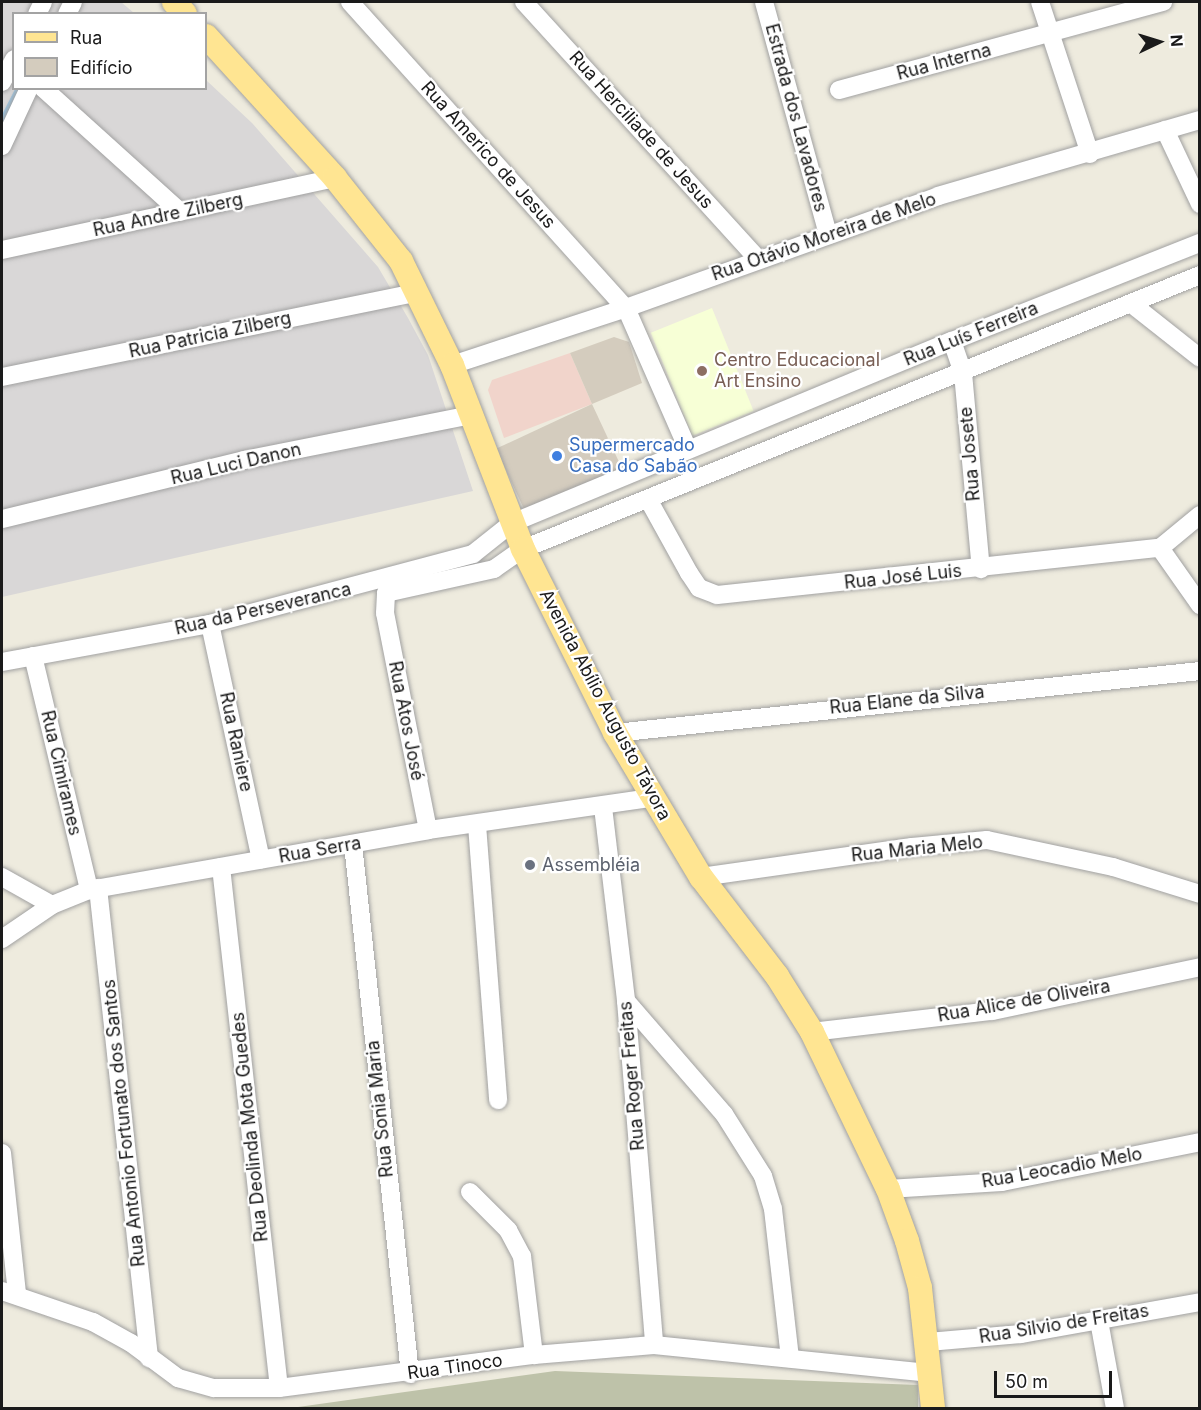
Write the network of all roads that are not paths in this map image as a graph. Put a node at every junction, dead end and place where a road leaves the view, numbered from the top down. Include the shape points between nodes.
1 (350, 2) edge
2 (524, 2) edge
3 (764, 2) edge
4 (1040, 2) edge
5 (1163, 2) edge
6 (1049, 35) junction
7 (207, 37) edge
8 (12, 63) edge
9 (2, 82) edge
10 (27, 90) edge
11 (44, 90) edge
12 (839, 90) dead end
13 (1200, 120) edge
14 (1165, 130) junction
15 (2, 146) edge
16 (1090, 154) junction
17 (334, 178) junction
18 (1200, 204) edge
19 (180, 212) junction
20 (828, 234) junction
21 (1200, 243) edge
22 (2, 250) edge
23 (758, 260) junction
24 (1200, 275) edge
25 (418, 292) junction
26 (1133, 305) junction
27 (626, 308) junction
28 (952, 341) junction
29 (1200, 357) edge
30 (452, 365) junction
31 (963, 372) junction
32 (2, 377) edge
33 (471, 415) junction
34 (688, 449) junction
35 (656, 463) junction
36 (667, 491) junction
37 (648, 499) junction
38 (1200, 515) edge
39 (2, 519) edge
40 (512, 523) junction
41 (1160, 548) junction
42 (523, 549) junction
43 (981, 569) junction
44 (1200, 605) edge
45 (385, 613) joint
46 (210, 624) junction
47 (33, 656) junction
48 (2, 662) edge
49 (1200, 671) edge
50 (615, 733) junction
51 (651, 798) junction
52 (603, 807) junction
53 (477, 825) junction
54 (428, 830) junction
55 (352, 844) junction
56 (261, 860) junction
57 (220, 867) junction
58 (2, 877) edge
59 (701, 877) junction
60 (93, 889) junction
61 (1200, 894) edge
62 (52, 905) junction
63 (2, 939) edge
64 (1200, 967) edge
65 (626, 1000) junction
66 (812, 1032) junction
67 (498, 1100) dead end
68 (1200, 1142) edge
69 (2, 1153) edge
70 (888, 1189) junction
71 (470, 1192) dead end
72 (9, 1292) edge
73 (1200, 1302) edge
74 (1098, 1321) junction
75 (928, 1342) junction
76 (654, 1345) junction
77 (534, 1355) junction
78 (149, 1358) junction
79 (790, 1358) junction
80 (931, 1373) junction
81 (410, 1374) junction
82 (279, 1388) junction
83 (933, 1408) edge
84 (1115, 1408) edge

1 - 27 street, Rua Americo de Jesus
2 - 23 street, Rua Herciliade de Jesus
3 - 20 street, Estrada dos Lavadores
4 - 6 street
5 - 6 street, Rua Interna
6 - 12 street, Rua Interna
6 - 16 street
7 - 17 main road, Avenida Abílio Augusto Távora
8 - 9 street
10 - 15 street
11 - 19 street
13 - 14 street, Rua Otávio Moreira de Melo
14 - 16 street, Rua Otávio Moreira de Melo
14 - 18 street
16 - 20 street, Rua Otávio Moreira de Melo via 938,196
17 - 19 street, Rua Andre Zilberg
17 - 25 main road, Avenida Abílio Augusto Távora via 386,240
19 - 22 street, Rua Andre Zilberg
20 - 23 street, Rua Otávio Moreira de Melo
21 - 28 street, Rua Luís Ferreira
23 - 27 street, Rua Otávio Moreira de Melo
24 - 26 street, Rua Luís Ferreira
25 - 30 main road, Avenida Abílio Augusto Távora
25 - 32 street, Rua Patricia Zilberg
26 - 29 street
26 - 31 street, Rua Luís Ferreira
27 - 30 street, Rua Otávio Moreira de Melo
27 - 34 street, Rua Americo de Jesus
28 - 31 street, Rua Josete
28 - 34 street, Rua Luís Ferreira
30 - 33 main road, Avenida Abílio Augusto Távora
31 - 36 street, Rua Luís Ferreira
31 - 43 street, Rua Josete
33 - 39 street, Rua Luci Danon via 244,460
33 - 40 main road, Avenida Abílio Augusto Távora
34 - 35 street, Rua Luís Ferreira
35 - 36 street
35 - 40 street, Rua Luís Ferreira
36 - 37 street, Rua Luís Ferreira
37 - 42 street, Rua Luís Ferreira
37 - 43 street, Rua José Luis via 689,573 708,593 736,595
38 - 41 street
40 - 42 main road, Avenida Abílio Augusto Távora
40 - 46 street, Rua da Perseveranca via 492,542 464,557
41 - 43 street, Rua José Luis
41 - 44 street
42 - 45 street, Rua Luís Ferreira via 494,569 391,590 384,597
42 - 50 main road, Avenida Abílio Augusto Távora
45 - 54 street, Rua Atos José
46 - 47 street, Rua da Perseveranca
46 - 56 street, Rua Raniere
47 - 48 street, Rua da Perseveranca
47 - 60 street, Rua Cimirames
49 - 50 street, Rua Elane da Silva
50 - 51 main road, Avenida Abílio Augusto Távora
51 - 52 street, Rua Serra
51 - 59 main road, Avenida Abílio Augusto Távora
52 - 53 street, Rua Serra
52 - 65 street, Rua Roger Freitas
53 - 54 street, Rua Serra
53 - 67 street
54 - 55 street, Rua Serra
55 - 56 street, Rua Serra
55 - 81 street, Rua Sonia Maria
56 - 57 street, Rua Serra
57 - 60 street, Rua Serra
57 - 82 street, Rua Deolinda Mota Guedes
58 - 62 street
59 - 61 street, Rua Maria Melo via 987,840 1113,867
59 - 66 main road, Avenida Abílio Augusto Távora via 777,976
60 - 62 street, Rua Serra
60 - 78 street, Rua Antonio Fortunato dos Santos
62 - 63 street, Rua Serra
64 - 66 street, Rua Alice de Oliveira via 992,1011
65 - 76 street, Rua Roger Freitas
65 - 79 street via 724,1114 763,1176 773,1209
66 - 70 main road, Avenida Abílio Augusto Távora
68 - 70 street, Rua Leocadio Melo via 1002,1182
69 - 72 street
70 - 75 main road, Avenida Abílio Augusto Távora via 912,1258
71 - 77 street via 508,1230 522,1256
72 - 78 street, Rua Tinoco via 108,1329
73 - 74 street, Rua Silvio de Freitas
74 - 75 street, Rua Silvio de Freitas via 1021,1334
74 - 84 street
75 - 80 main road, Avenida Abílio Augusto Távora
76 - 77 street, Rua Tinoco
76 - 79 street, Rua Tinoco
77 - 81 street, Rua Tinoco
78 - 82 street, Rua Tinoco via 192,1384 234,1389
79 - 80 street, Rua Tinoco
80 - 83 main road, Avenida Abílio Augusto Távora
81 - 82 street, Rua Tinoco

